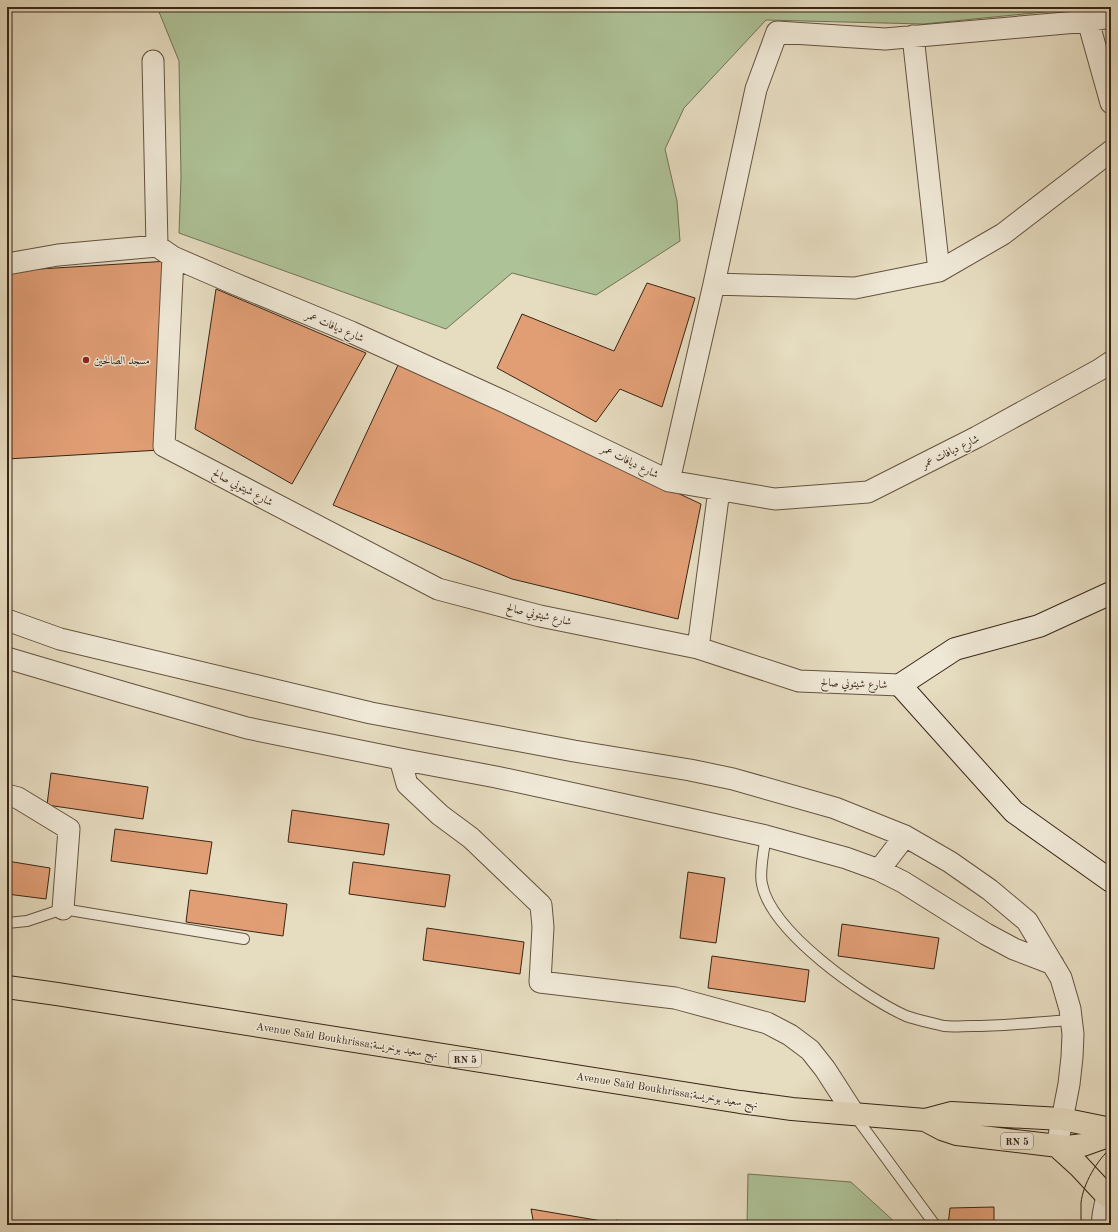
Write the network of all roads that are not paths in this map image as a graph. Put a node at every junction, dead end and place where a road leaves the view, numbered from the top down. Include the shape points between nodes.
1 (1111, 17) edge
2 (1088, 21) junction
3 (913, 36) junction
4 (153, 61) dead end
5 (1111, 103) edge
6 (1111, 151) edge
7 (165, 251) junction
8 (7, 264) edge
9 (939, 272) junction
10 (714, 284) junction
11 (1111, 362) edge
12 (669, 480) junction
13 (719, 490) junction
14 (1111, 594) edge
15 (7, 620) edge
16 (698, 648) junction
17 (7, 658) edge
18 (900, 685) junction
19 (400, 759) junction
20 (7, 795) edge
21 (766, 836) junction
22 (905, 836) junction
23 (879, 870) junction
24 (1111, 881) edge
25 (63, 909) junction
26 (7, 923) edge
27 (244, 939) dead end
28 (1053, 964) junction
29 (7, 987) edge
30 (1071, 1020) junction
31 (854, 1114) junction
32 (1062, 1119) junction
33 (924, 1120) junction
34 (1111, 1129) edge
35 (1111, 1135) edge
36 (1057, 1146) junction
37 (1109, 1192) edge
38 (935, 1225) edge
39 (1102, 1225) edge

1 - 2 street
2 - 3 street
2 - 5 street
3 - 9 street
3 - 10 street via 885,39 777,32 756,89
4 - 7 street
6 - 9 street via 1003,234
7 - 8 street, شارع ديافات عمر via 58,255
7 - 12 street, شارع ديافات عمر via 233,283 351,332
7 - 16 street, شارع شيتوني صالح via 164,446 438,589 540,616
9 - 10 street via 855,288
10 - 12 street
11 - 13 street, شارع ديافات عمر via 978,437 868,492 775,499
12 - 13 street, شارع ديافات عمر
13 - 16 street
14 - 18 street, شارع شيتوني صالح via 1039,626 955,649
15 - 22 street via 60,639 371,712 733,779 835,808
16 - 18 street, شارع شيتوني صالح via 799,681
17 - 19 street via 247,728
18 - 24 street via 1014,812
19 - 21 street
19 - 31 street via 407,784 440,815 471,838 541,906 543,927 540,982 675,998 768,1023 810,1050
20 - 25 street via 18,798 69,829
21 - 23 street
21 - 30 lane via 761,884 769,904 788,929 818,957 873,999 908,1016 946,1026
22 - 23 street
22 - 28 street via 961,870 1016,912 1027,922
23 - 28 street via 909,885 986,934 1014,949
25 - 26 lane via 27,921
25 - 27 lane
28 - 30 street via 1061,978
29 - 31 main road, Avenue Saïd Boukhrissa;نهج سعيد بوخريسة / RN 5 via 740,1102
30 - 32 street via 1072,1057
31 - 33 main road, Avenue Saïd Boukhrissa;نهج سعيد بوخريسة / RN 5
31 - 38 lane
32 - 33 main road, Avenue Saïd Boukhrissa;نهج سعيد بوخريسة / RN 5 via 951,1113
32 - 34 main road, Avenue Saïd Boukhrissa;نهج سعيد بوخريسة / RN 5
32 - 36 street
33 - 36 main road, Avenue Saïd Boukhrissa;نهج سعيد بوخريسة / RN 5 via 957,1134
35 - 36 main road, Avenue Saïd Boukhrissa;نهج سعيد بوخريسة / RN 5 via 1076,1146
36 - 37 main road
37 - 39 street

